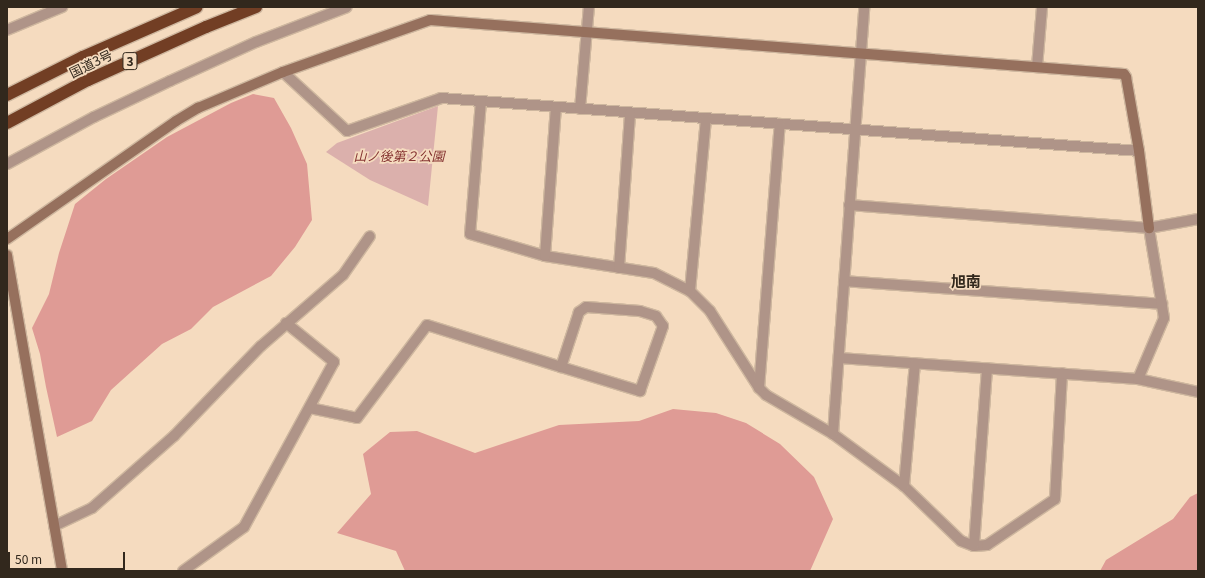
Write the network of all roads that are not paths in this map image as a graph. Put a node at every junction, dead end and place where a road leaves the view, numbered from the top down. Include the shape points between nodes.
1 (62, 7) edge
2 (197, 7) edge
3 (256, 7) edge
4 (347, 7) edge
5 (589, 7) edge
6 (864, 7) edge
7 (1042, 7) edge
8 (7, 30) edge
9 (587, 32) junction
10 (860, 53) junction
11 (1037, 67) junction
12 (284, 72) junction
13 (7, 95) edge
14 (481, 101) junction
15 (556, 107) junction
16 (580, 109) junction
17 (630, 113) junction
18 (706, 119) junction
19 (7, 124) edge
20 (780, 124) junction
21 (855, 129) junction
22 (1139, 151) junction
23 (7, 164) edge
24 (849, 205) junction
25 (1198, 218) edge
26 (1149, 228) junction
27 (370, 236) dead end
28 (7, 239) edge
29 (7, 255) edge
30 (545, 256) junction
31 (619, 268) junction
32 (844, 281) junction
33 (690, 291) junction
34 (1162, 304) junction
35 (286, 323) junction
36 (839, 358) junction
37 (915, 363) junction
38 (561, 367) junction
39 (988, 368) junction
40 (1062, 373) junction
41 (1138, 379) junction
42 (759, 388) junction
43 (1198, 392) edge
44 (310, 408) junction
45 (833, 434) junction
46 (904, 486) junction
47 (54, 526) junction
48 (974, 546) junction
49 (62, 571) edge
50 (183, 571) edge

1 - 8 street
2 - 13 highway, 国道3号 / 3 via 83,57
3 - 19 highway, 国道3号 / 3 via 88,80
4 - 23 street via 256,42 170,81 94,117
5 - 9 street
6 - 10 street
7 - 11 street
9 - 10 street
9 - 12 street via 430,20
9 - 16 street
10 - 11 street
10 - 21 street
11 - 22 street via 1124,74
12 - 14 street via 347,131 441,98
12 - 28 street via 198,108
14 - 15 street
14 - 30 street via 470,234
15 - 16 street
15 - 30 street
16 - 17 street
17 - 18 street
17 - 31 street
18 - 20 street
18 - 33 street
20 - 21 street
20 - 42 street
21 - 22 street
21 - 24 street
22 - 26 street
24 - 26 street
24 - 32 street
25 - 26 street
26 - 34 street
27 - 35 street via 343,275
29 - 47 street
30 - 31 street
31 - 33 street via 654,273
32 - 34 street
32 - 36 street
33 - 42 street via 710,311
34 - 41 street via 1164,318
35 - 44 street via 334,362
35 - 47 street via 174,436 92,508
36 - 37 street
36 - 45 street
37 - 39 street
37 - 46 street
38 - 38 street via 640,392 663,326 656,316 640,311 586,307 579,312
38 - 44 street via 427,325 356,418
39 - 40 street
39 - 48 street
40 - 41 street
40 - 48 street via 1055,499 987,545
41 - 43 street
42 - 45 street via 766,395
44 - 50 street via 244,527
45 - 46 street
46 - 48 street via 961,541
47 - 49 street

